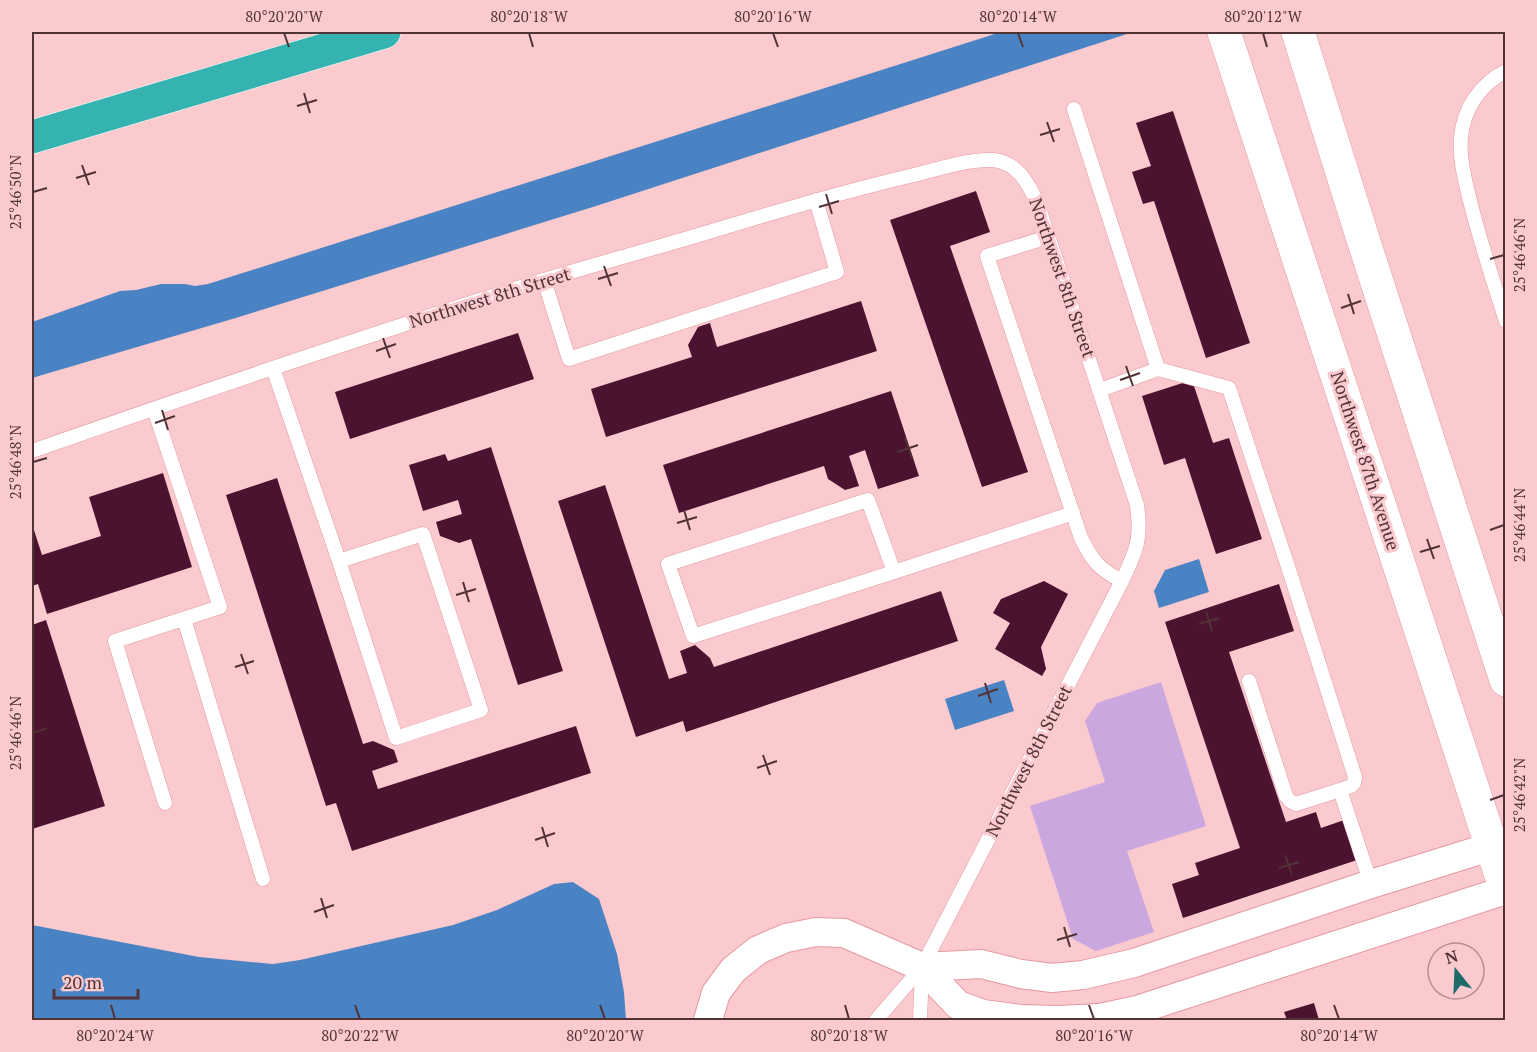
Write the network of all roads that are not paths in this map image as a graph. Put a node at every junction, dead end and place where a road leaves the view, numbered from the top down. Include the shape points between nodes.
1 (384, 32) edge
2 (1224, 32) edge
3 (1298, 32) edge
4 (1506, 71) edge
5 (1074, 109) dead end
6 (32, 137) edge
7 (816, 200) junction
8 (1048, 237) junction
9 (544, 280) junction
10 (1506, 321) edge
11 (273, 368) junction
12 (1158, 369) junction
13 (1100, 390) junction
14 (154, 409) junction
15 (32, 451) edge
16 (1073, 513) junction
17 (339, 561) junction
18 (894, 573) junction
19 (1122, 581) junction
20 (184, 619) junction
21 (1506, 680) edge
22 (1249, 681) dead end
23 (1340, 790) junction
24 (165, 803) dead end
25 (1498, 844) edge
26 (263, 879) dead end
27 (1371, 884) junction
28 (1506, 890) edge
29 (922, 967) junction
30 (708, 1020) edge
31 (876, 1020) edge
32 (920, 1020) edge

1 - 6 highway
2 - 25 main road, Northwest 87th Avenue
3 - 21 main road
4 - 10 lane via 1487,82 1474,98 1461,136 1461,156 1476,225
5 - 12 lane
7 - 8 lane, Northwest 8th Street via 950,166 997,160 1019,172 1028,183
7 - 9 lane, Northwest 8th Street
7 - 9 lane via 837,272 568,360
8 - 13 lane, Northwest 8th Street
8 - 16 lane via 987,256
9 - 11 lane, Northwest 8th Street
11 - 14 lane, Northwest 8th Street
11 - 17 lane
12 - 13 lane
12 - 23 lane via 1229,388 1355,777 1351,786
13 - 19 lane, Northwest 8th Street via 1137,505 1138,543
14 - 15 lane, Northwest 8th Street
14 - 20 lane via 220,608
16 - 18 lane
16 - 19 lane via 1088,553 1102,570
17 - 17 lane via 396,738 481,710 423,534
18 - 18 lane via 693,636 668,564 868,500
19 - 29 lane, Northwest 8th Street
20 - 24 lane via 115,641
20 - 26 lane
22 - 23 lane via 1290,801 1296,804
23 - 27 lane
25 - 27 street
25 - 28 main road, Northwest 87th Avenue
27 - 29 street via 1134,963 1083,975 1052,978 981,964
28 - 29 street via 1137,1010 1100,1018 1021,1019 983,1014 958,1005
29 - 30 street via 844,933 816,932 786,938 758,950 733,970 716,993
29 - 31 lane
29 - 32 lane

